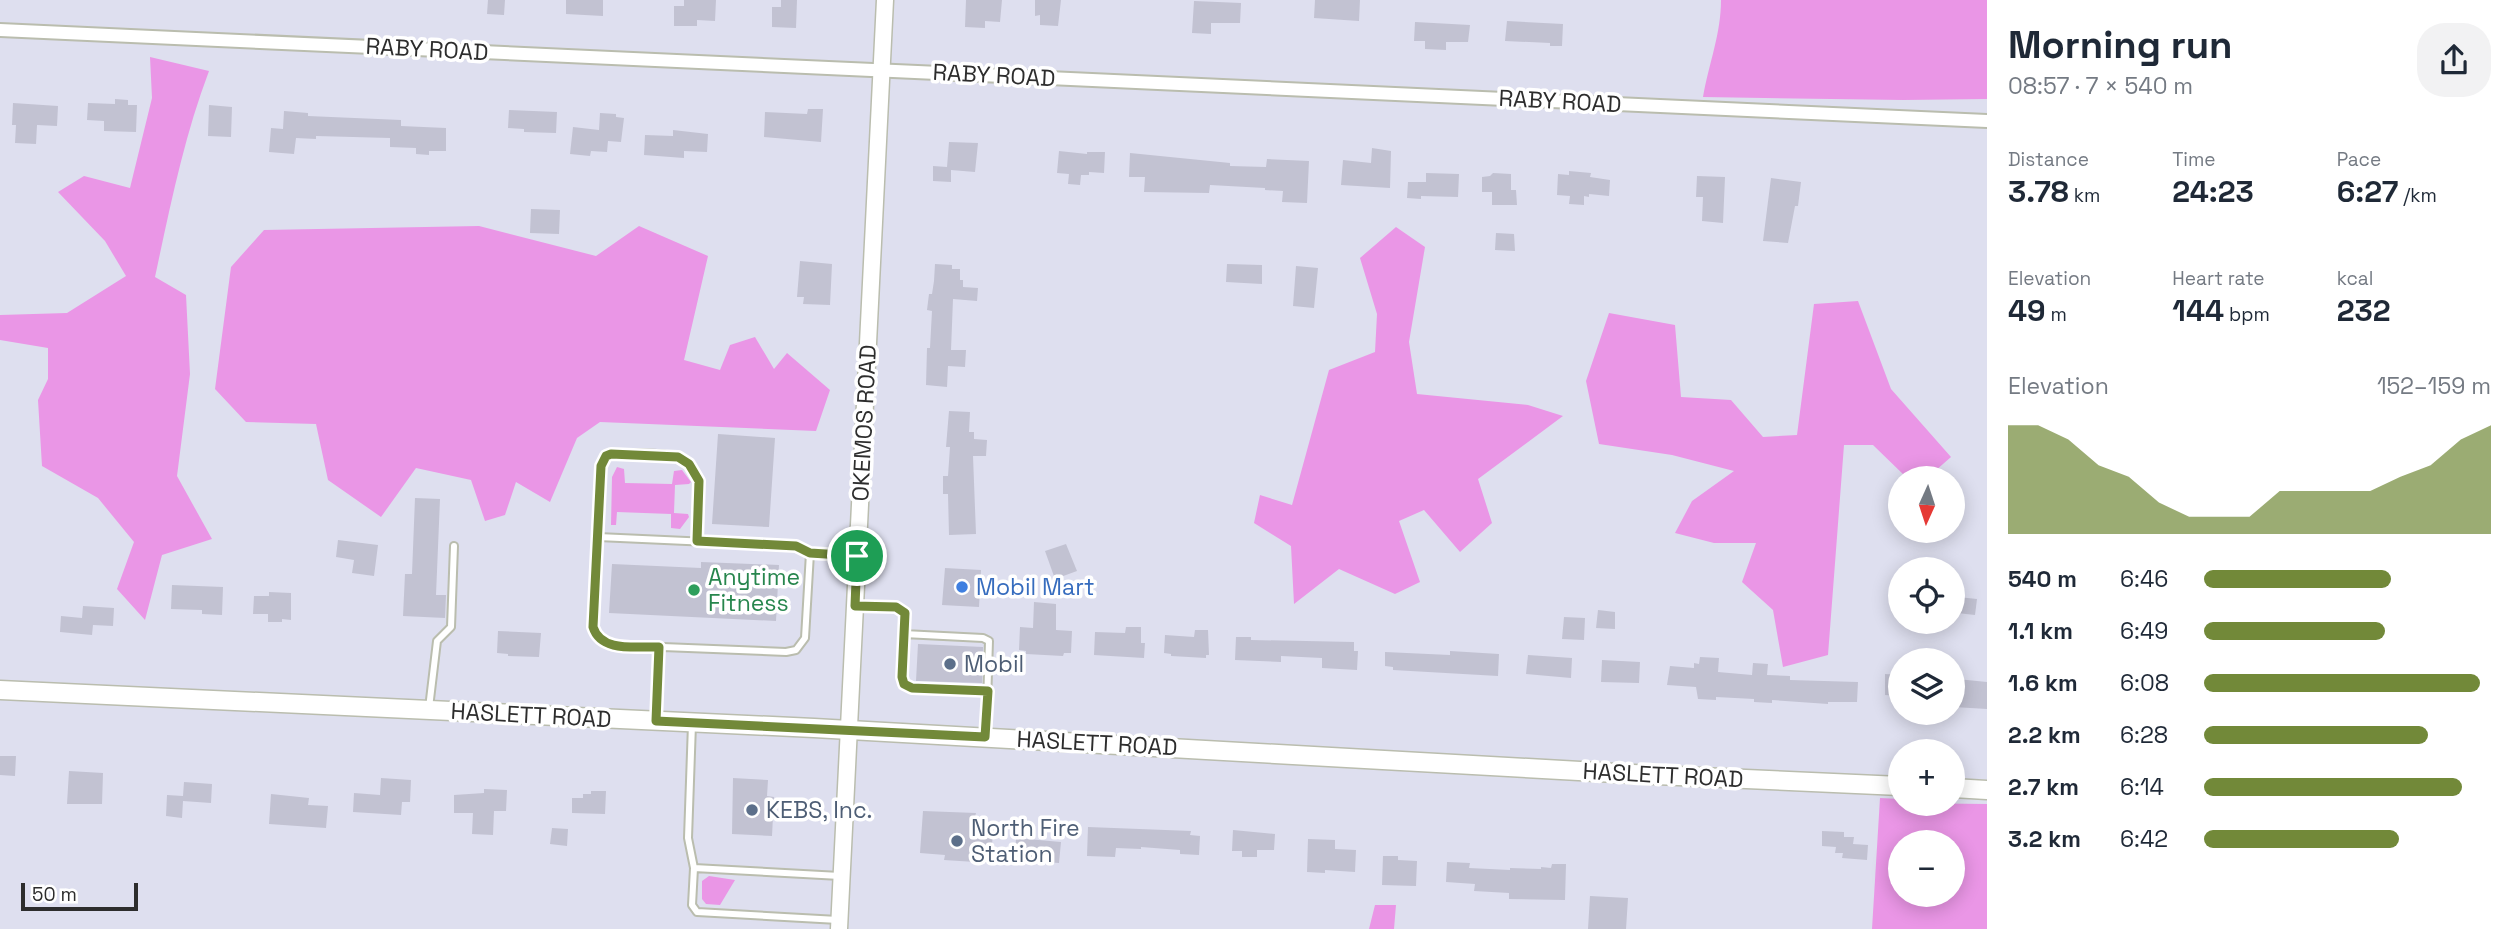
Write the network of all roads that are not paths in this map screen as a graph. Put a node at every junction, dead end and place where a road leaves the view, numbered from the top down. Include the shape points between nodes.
1 (885, 0) edge
2 (0, 30) edge
3 (882, 69) junction
4 (1987, 121) edge
5 (597, 537) junction
6 (697, 541) junction
7 (454, 546) dead end
8 (810, 553) junction
9 (857, 556) junction
10 (855, 606) junction
11 (904, 634) junction
12 (932, 636) junction
13 (960, 637) junction
14 (932, 645) dead end
15 (960, 646) dead end
16 (659, 647) junction
17 (0, 690) edge
18 (988, 691) junction
19 (429, 710) junction
20 (656, 721) junction
21 (692, 722) junction
22 (849, 730) junction
23 (985, 737) junction
24 (1888, 785) edge
25 (1965, 789) edge
26 (1987, 790) edge
27 (694, 869) junction
28 (841, 876) junction
29 (839, 924) edge

1 - 3 street, OKEMOS ROAD
2 - 3 street, RABY ROAD
3 - 4 street, RABY ROAD
3 - 9 street, OKEMOS ROAD
5 - 6 lane
5 - 6 lane via 601,466 606,456 616,453 678,457 689,464 699,481
5 - 16 lane via 595,633 612,645
6 - 8 lane via 796,546
7 - 19 lane via 451,627 438,641
8 - 9 lane
8 - 16 lane via 805,638 796,650
9 - 10 street, OKEMOS ROAD
10 - 11 lane via 900,608 905,616
10 - 22 street, OKEMOS ROAD
11 - 12 lane
11 - 18 lane via 904,684
12 - 13 lane
12 - 14 lane
13 - 15 lane
13 - 18 lane via 989,641
16 - 20 lane
17 - 19 main road, HASLETT ROAD
18 - 23 lane
19 - 20 main road, HASLETT ROAD
20 - 21 main road, HASLETT ROAD
21 - 22 main road, HASLETT ROAD
21 - 27 lane via 688,838
22 - 23 main road, HASLETT ROAD
22 - 28 street, OKEMOS ROAD
23 - 24 main road, HASLETT ROAD
25 - 26 main road
27 - 28 lane
27 - 29 lane via 692,905 697,912
28 - 29 street, OKEMOS ROAD

